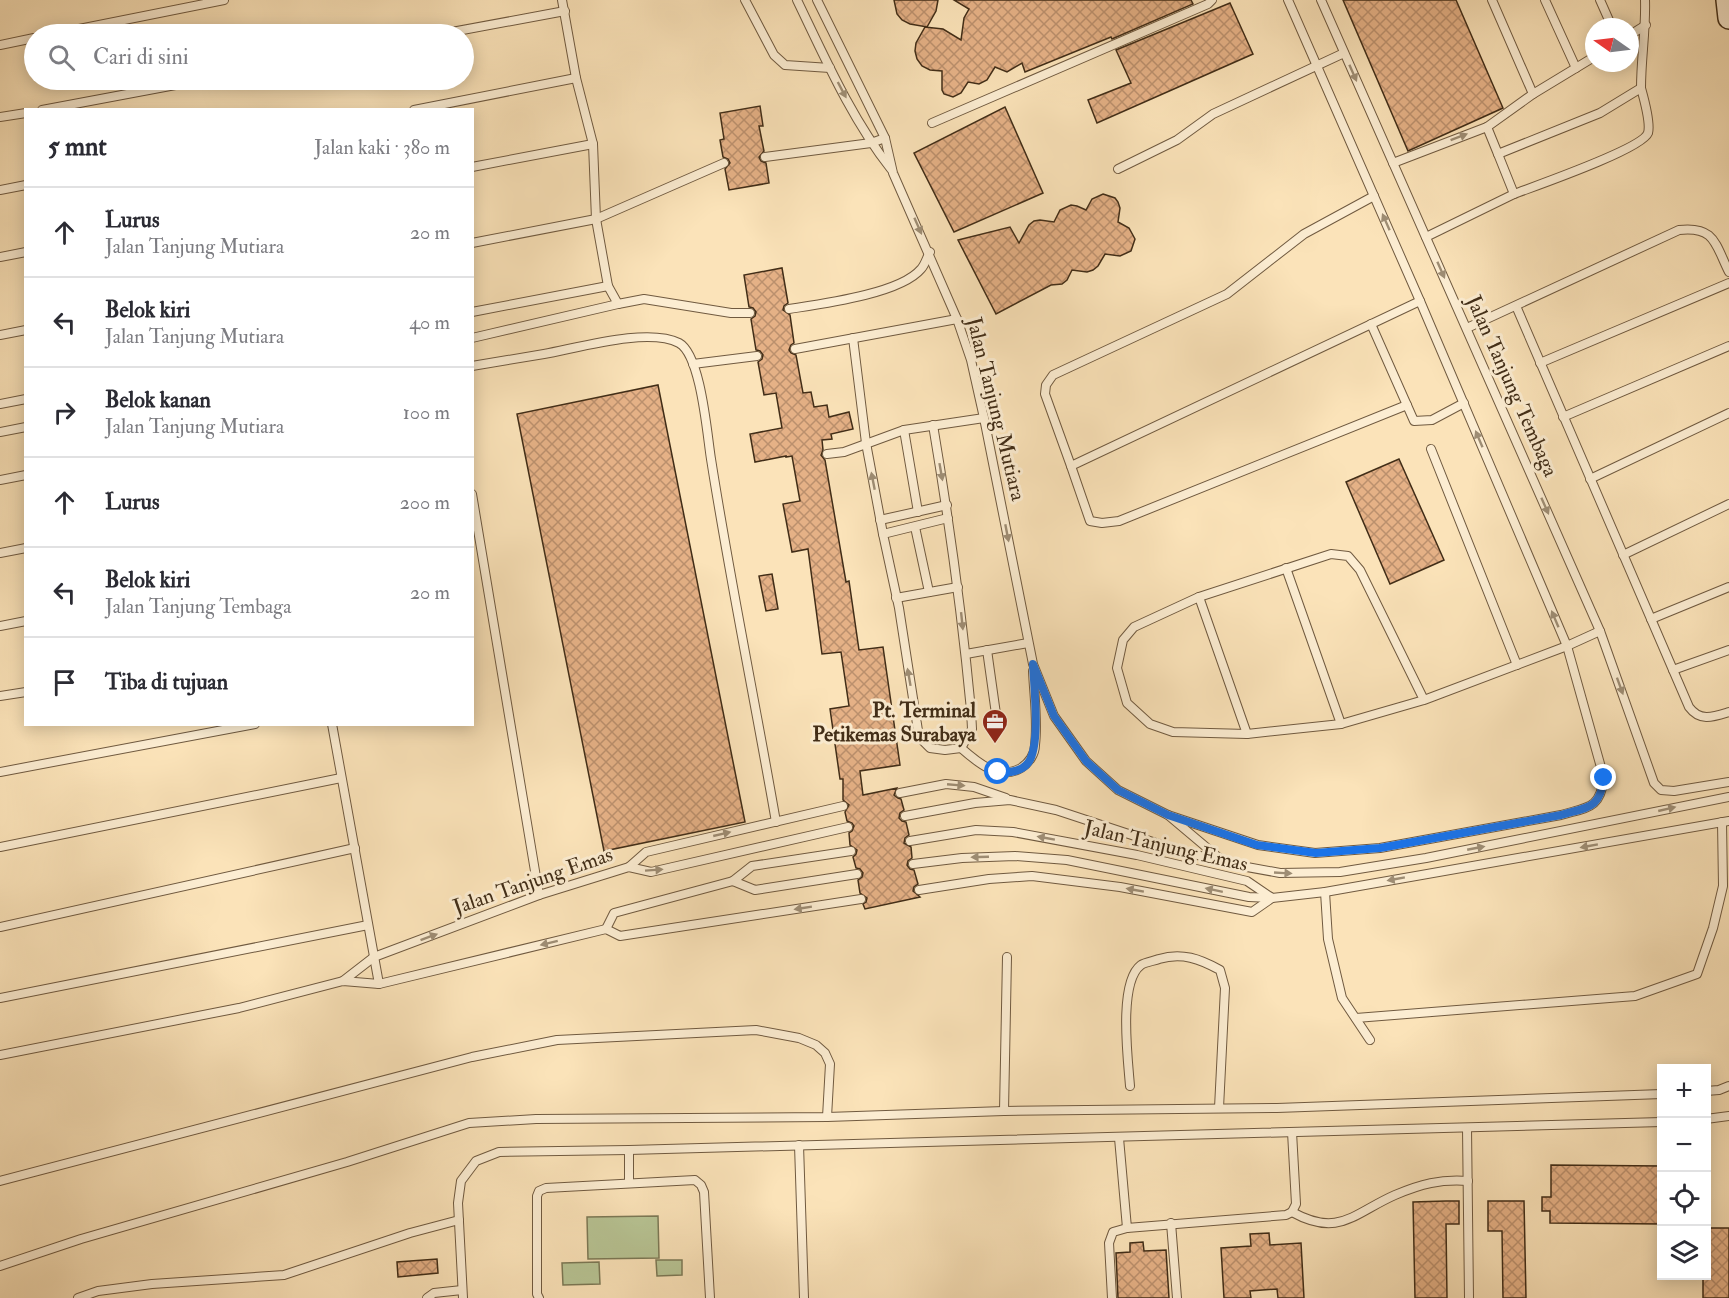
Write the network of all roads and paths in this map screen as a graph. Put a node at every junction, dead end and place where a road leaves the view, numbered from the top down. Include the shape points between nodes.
1 (224, 0) edge
2 (562, 0) edge
3 (745, 0) edge
4 (797, 0) edge
5 (817, 0) edge
6 (1212, 0) edge
7 (1288, 0) edge
8 (1321, 0) edge
9 (1492, 0) edge
10 (1545, 0) edge
11 (1600, 0) edge
12 (1645, 0) edge
13 (1727, 0) edge
14 (564, 11) junction
15 (1608, 18) edge
16 (1729, 18) edge
17 (104, 24) edge
18 (1646, 25) junction
19 (474, 28) edge
20 (1639, 29) edge
21 (24, 40) edge
22 (0, 45) edge
23 (1344, 53) junction
24 (1585, 62) edge
25 (1317, 65) junction
26 (830, 68) junction
27 (1576, 68) junction
28 (576, 78) junction
29 (1641, 88) junction
30 (149, 90) edge
31 (1533, 94) junction
32 (53, 108) edge
33 (424, 108) edge
34 (24, 113) edge
35 (0, 117) edge
36 (932, 123) dead end
37 (1486, 127) junction
38 (885, 138) junction
39 (871, 143) junction
40 (592, 144) junction
41 (1498, 154) junction
42 (765, 157) dead end
43 (724, 163) dead end
44 (1393, 163) junction
45 (474, 167) edge
46 (1118, 169) dead end
47 (893, 172) junction
48 (24, 186) edge
49 (0, 190) edge
50 (1514, 194) junction
51 (1374, 196) junction
52 (596, 219) junction
53 (1426, 237) junction
54 (474, 243) edge
55 (24, 252) edge
56 (930, 252) junction
57 (0, 257) edge
58 (1729, 272) edge
59 (1729, 283) edge
60 (608, 286) junction
61 (1420, 301) junction
62 (618, 304) junction
63 (1515, 306) junction
64 (789, 309) dead end
65 (474, 312) edge
66 (750, 313) dead end
67 (957, 319) junction
68 (1371, 324) junction
69 (1467, 328) junction
70 (24, 330) edge
71 (0, 335) edge
72 (474, 338) edge
73 (853, 338) junction
74 (1729, 346) edge
75 (795, 349) dead end
76 (757, 356) dead end
77 (1540, 363) junction
78 (693, 364) junction
79 (474, 366) edge
80 (24, 399) edge
81 (1464, 403) junction
82 (0, 404) edge
83 (1407, 405) junction
84 (1729, 413) edge
85 (1563, 417) junction
86 (984, 418) junction
87 (933, 425) junction
88 (24, 427) edge
89 (904, 430) junction
90 (0, 432) edge
91 (866, 443) junction
92 (1431, 449) dead end
93 (827, 454) dead end
94 (1071, 466) junction
95 (24, 475) edge
96 (1590, 479) junction
97 (0, 480) edge
98 (1729, 504) edge
99 (947, 505) junction
100 (474, 506) edge
101 (918, 512) junction
102 (948, 518) junction
103 (880, 520) junction
104 (915, 527) junction
105 (883, 534) junction
106 (24, 548) edge
107 (0, 553) edge
108 (1623, 555) junction
109 (1286, 568) junction
110 (1729, 587) edge
111 (958, 588) junction
112 (929, 592) junction
113 (1199, 597) junction
114 (896, 598) junction
115 (1651, 619) junction
116 (24, 621) edge
117 (0, 626) edge
118 (1600, 631) junction
119 (1028, 643) junction
120 (1567, 646) junction
121 (987, 650) junction
122 (1729, 650) edge
123 (966, 654) junction
124 (1033, 664) junction
125 (1516, 665) junction
126 (1673, 670) junction
127 (24, 692) edge
128 (0, 696) edge
129 (1424, 700) junction
130 (1729, 712) edge
131 (997, 721) dead end
132 (1341, 724) junction
133 (244, 726) edge
134 (332, 726) edge
135 (1247, 734) junction
136 (961, 748) junction
137 (0, 772) edge
138 (341, 778) junction
139 (1729, 782) edge
140 (900, 793) dead end
141 (1729, 797) edge
142 (1010, 800) junction
143 (843, 806) dead end
144 (1168, 815) junction
145 (905, 816) dead end
146 (776, 822) junction
147 (1726, 822) edge
148 (848, 827) dead end
149 (910, 841) dead end
150 (0, 847) edge
151 (356, 848) junction
152 (851, 851) dead end
153 (1226, 863) junction
154 (913, 864) dead end
155 (629, 867) junction
156 (857, 874) dead end
157 (733, 881) junction
158 (919, 891) dead end
159 (1325, 892) junction
160 (539, 895) junction
161 (1272, 898) junction
162 (861, 899) dead end
163 (368, 925) junction
164 (0, 927) edge
165 (606, 929) junction
166 (374, 957) junction
167 (1007, 957) dead end
168 (343, 981) junction
169 (379, 984) junction
170 (0, 998) edge
171 (1356, 1018) junction
172 (1370, 1040) dead end
173 (0, 1055) edge
174 (1130, 1086) dead end
175 (1729, 1086) edge
176 (1711, 1091) edge
177 (1657, 1094) edge
178 (1219, 1108) junction
179 (1004, 1111) junction
180 (827, 1116) junction
181 (1729, 1116) edge
182 (1711, 1118) edge
183 (1657, 1122) edge
184 (1467, 1128) junction
185 (1292, 1132) junction
186 (1119, 1138) junction
187 (799, 1145) junction
188 (629, 1150) junction
189 (1468, 1180) junction
190 (0, 1181) edge
191 (629, 1182) junction
192 (1292, 1212) junction
193 (459, 1220) junction
194 (1171, 1223) junction
195 (1127, 1228) junction
196 (0, 1266) edge
197 (462, 1294) edge
198 (78, 1298) edge
199 (427, 1298) edge
200 (539, 1298) edge
201 (710, 1298) edge
202 (804, 1298) edge
203 (1112, 1298) edge
204 (1177, 1298) edge
205 (1469, 1298) edge

1 - 17 lane
2 - 14 lane
3 - 26 lane via 774,55 785,65
4 - 26 lane, Jalan Tanjung Mutiara
5 - 38 lane, Jalan Tanjung Mutiara
6 - 36 lane
7 - 25 lane
8 - 23 lane, Jalan Tanjung Tembaga
9 - 31 lane
10 - 27 lane
11 - 15 lane
12 - 18 lane
13 - 16 main road
14 - 19 lane
14 - 28 lane
18 - 20 lane
18 - 29 lane
21 - 22 lane
23 - 25 lane
23 -> 44 lane, Jalan Tanjung Tembaga
24 - 27 lane
25 - 46 lane via 1213,114 1177,140
25 - 51 lane
26 -> 39 lane, Jalan Tanjung Mutiara
27 - 31 lane
28 - 33 lane
28 - 40 lane
29 - 41 lane via 1600,112
29 - 50 lane via 1648,133 1643,140
30 - 32 lane
31 - 37 lane
34 - 35 lane
37 - 41 lane
44 -> 37 lane via 1427,146
38 - 39 lane
38 - 47 lane, Jalan Tanjung Mutiara
39 - 42 lane
39 - 47 lane, Jalan Tanjung Mutiara
40 - 45 lane
40 - 52 lane
41 - 50 lane
43 - 52 lane
44 - 53 lane, Jalan Tanjung Tembaga
47 -> 56 lane, Jalan Tanjung Mutiara
48 - 49 lane
50 - 53 lane
61 -> 51 lane
51 - 94 lane via 1304,234 1227,294 1053,375 1045,394
52 - 54 lane
52 - 60 lane
53 -> 69 lane, Jalan Tanjung Tembaga
55 - 57 lane
56 - 64 lane via 921,269 895,286 831,303
56 - 67 lane, Jalan Tanjung Mutiara
58 - 63 lane via 1710,234 1696,228 1679,230
59 - 77 lane
60 - 62 lane
60 - 65 lane
61 - 68 lane
61 - 81 lane
62 - 66 lane via 645,299
62 - 72 lane
63 - 69 lane
63 - 77 lane
67 - 73 lane
67 - 86 lane, Jalan Tanjung Mutiara
68 - 83 lane
68 - 94 lane
69 -> 118 lane, Jalan Tanjung Tembaga
70 - 71 lane
73 - 75 lane
73 - 91 lane
74 - 85 lane
76 - 78 lane
77 - 85 lane
78 - 79 lane via 679,343 632,337
78 - 146 lane
80 - 82 lane
81 - 83 lane via 1424,421 1414,421
120 -> 81 lane
83 - 94 lane via 1119,521 1090,521
84 - 96 lane
85 - 96 lane
86 - 87 lane
86 -> 119 lane, Jalan Tanjung Mutiara
87 - 89 lane
87 -> 99 lane
88 - 90 lane
89 - 91 lane
89 - 101 lane
91 - 93 lane
103 -> 91 lane
92 - 125 lane
95 - 97 lane
96 - 108 lane
98 - 108 lane
99 - 101 lane
99 - 102 lane
100 - 160 lane
101 - 103 lane
102 - 104 lane
102 - 111 lane
103 - 105 lane
104 - 105 lane
104 - 112 lane
105 - 114 lane
106 - 107 lane
108 - 115 lane
109 - 113 lane
109 - 129 lane via 1331,554 1348,555 1360,570
109 - 132 lane
110 - 115 lane
111 - 112 lane
111 -> 123 lane
112 - 114 lane
113 - 135 lane
113 - 135 lane via 1134,627 1123,640 1117,668 1127,704 1150,724 1173,732
136 -> 114 lane via 930,748 920,737
115 - 126 lane
116 - 117 lane
118 - 120 lane
118 -> 139 lane, Jalan Tanjung Tembaga via 1654,783 1661,790 1674,791
119 - 121 lane
119 - 124 lane, Jalan Tanjung Mutiara
120 - 125 lane
120 - 144 lane via 1604,778 1602,796 1590,807 1380,848 1316,853 1257,845
121 - 123 lane
121 - 131 lane
122 - 126 lane
123 - 136 lane via 972,729
124 - 136 lane, Jalan Tanjung Mutiara via 1035,748 1028,764 1013,773 998,772 981,765
124 - 144 lane, Jalan Tanjung Mutiara via 1054,716 1086,761 1118,790
125 - 129 lane
126 - 130 lane via 1694,713 1705,718
127 - 128 lane
129 - 132 lane
132 - 135 lane
133 - 137 lane
134 - 138 lane
138 - 150 lane
138 - 151 lane
140 -> 142 lane via 946,784 974,787
153 -> 141 lane, Jalan Tanjung Emas via 1280,873 1340,872
142 - 145 lane, Jalan Tanjung Emas
142 - 153 lane, Jalan Tanjung Emas via 1056,810
143 - 146 lane
144 - 153 lane, Jalan Tanjung Mutiara
155 -> 146 lane via 646,852
147 -> 159 lane
147 - 171 lane via 1723,886 1697,974 1635,996
155 -> 148 lane, Jalan Tanjung Emas via 651,872
161 -> 149 lane, Jalan Tanjung Emas via 1247,881 1013,832 976,830
151 - 163 lane
151 - 164 lane
152 - 157 lane via 752,866
161 -> 154 lane via 1249,897 1067,860 1014,856
155 - 160 lane, Jalan Tanjung Emas
156 - 157 lane via 754,890
157 - 165 lane via 614,914
161 -> 158 lane via 1252,912 1120,887 1032,876
159 - 161 lane
159 - 171 lane via 1328,939 1342,998
166 -> 160 lane, Jalan Tanjung Emas
162 -> 165 lane via 620,936
163 - 166 lane
163 - 170 lane
165 -> 169 lane
166 - 168 lane, Jalan Tanjung Emas
166 - 169 lane
167 - 179 lane
168 - 169 lane
168 - 173 lane via 239,1008
171 - 172 lane
174 - 178 lane via 1126,1029 1132,979 1141,965 1168,956 1198,958 1220,970 1225,988
175 - 176 lane
177 - 178 lane
178 - 179 lane
179 - 180 lane
180 - 190 lane via 830,1064 816,1045 799,1038 756,1030 557,1040 472,1057
180 - 196 lane via 469,1123
181 - 182 lane
183 - 184 lane
184 - 185 lane
184 - 189 lane
185 - 186 lane
185 - 192 lane via 1296,1204
186 - 187 lane
186 - 195 lane
187 - 188 lane
187 - 202 lane
188 - 191 lane
188 - 193 lane via 499,1152 476,1161 461,1181
189 - 192 lane via 1417,1186 1352,1219 1325,1224
189 - 205 lane
191 - 200 lane via 539,1191
191 - 201 lane via 695,1180 701,1185
192 - 194 lane
193 - 197 lane
193 - 198 lane via 284,1275 152,1284 98,1291
194 - 195 lane
194 - 204 lane
195 - 203 lane via 1113,1232 1109,1243
197 - 199 lane via 434,1293

